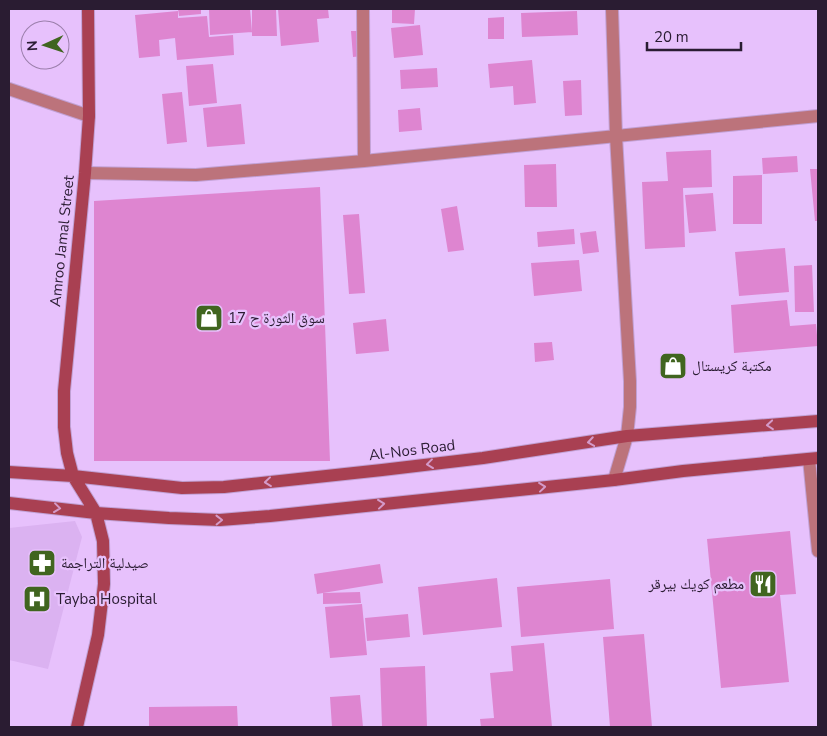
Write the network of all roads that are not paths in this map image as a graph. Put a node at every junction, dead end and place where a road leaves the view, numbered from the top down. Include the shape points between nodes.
1 (88, 9) edge
2 (363, 9) edge
3 (612, 9) edge
4 (9, 90) edge
5 (89, 116) junction
6 (818, 116) edge
7 (616, 136) junction
8 (364, 161) junction
9 (85, 173) junction
10 (818, 421) edge
11 (627, 436) junction
12 (814, 458) edge
13 (9, 472) edge
14 (73, 476) junction
15 (614, 480) junction
16 (9, 503) edge
17 (96, 513) junction
18 (818, 551) edge
19 (77, 727) edge

1 - 5 main road, Amroo Jamal Street
2 - 8 street
3 - 7 street
4 - 5 street
5 - 9 main road, Amroo Jamal Street
6 - 7 street
7 - 8 street
7 - 11 street via 630,381
8 - 9 street via 196,174
9 - 14 main road, Amroo Jamal Street via 64,391 64,427
10 -> 11 main road, Al-Nos Road
11 -> 14 main road, Al-Nos Road via 483,458 224,487 182,488
11 - 15 street
12 - 15 main road
12 - 18 street
13 - 14 main road, Al-Nos Road
14 - 17 main road, Amroo Jamal Street
17 -> 15 main road via 220,520
16 -> 17 main road
17 - 19 main road, Amroo Jamal Street via 103,541 104,584 98,635

